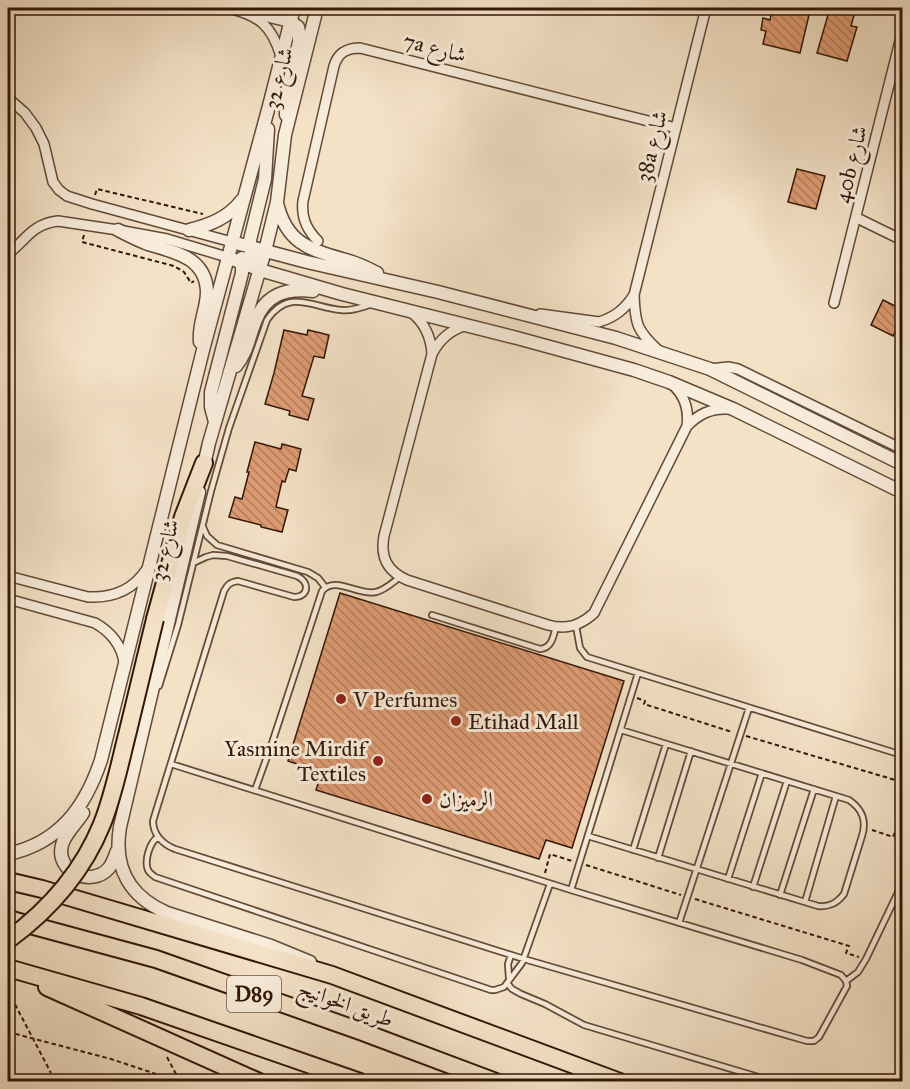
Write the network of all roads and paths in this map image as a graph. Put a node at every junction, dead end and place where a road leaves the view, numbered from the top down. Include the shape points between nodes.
1 (266, 8) edge
2 (294, 8) edge
3 (317, 8) edge
4 (706, 8) edge
5 (239, 9) edge
6 (290, 21) junction
7 (903, 33) edge
8 (901, 48) edge
9 (281, 57) junction
10 (8, 98) edge
11 (269, 106) junction
12 (288, 122) junction
13 (676, 128) junction
14 (244, 197) junction
15 (277, 202) junction
16 (857, 218) junction
17 (118, 230) junction
18 (189, 230) junction
19 (903, 240) edge
20 (318, 241) dead end
21 (232, 242) junction
22 (249, 247) junction
23 (265, 251) junction
24 (8, 254) edge
25 (227, 257) junction
26 (243, 264) junction
27 (260, 270) junction
28 (394, 282) junction
29 (342, 294) junction
30 (634, 295) junction
31 (378, 303) junction
32 (834, 303) dead end
33 (410, 311) junction
34 (526, 315) junction
35 (467, 325) junction
36 (203, 350) junction
37 (660, 352) junction
38 (432, 354) junction
39 (710, 369) junction
40 (231, 371) junction
41 (669, 382) junction
42 (733, 409) junction
43 (215, 423) junction
44 (687, 426) junction
45 (903, 449) edge
46 (204, 462) junction
47 (903, 464) edge
48 (903, 492) edge
49 (203, 525) junction
50 (193, 563) junction
51 (149, 565) junction
52 (8, 576) edge
53 (399, 577) junction
54 (325, 587) junction
55 (8, 599) edge
56 (432, 615) dead end
57 (576, 626) junction
58 (556, 627) junction
59 (124, 667) junction
60 (638, 673) junction
61 (631, 696) junction
62 (749, 708) junction
63 (146, 716) junction
64 (621, 730) junction
65 (740, 734) junction
66 (666, 744) junction
67 (691, 751) junction
68 (903, 755) edge
69 (731, 763) junction
70 (171, 764) junction
71 (762, 773) junction
72 (94, 781) junction
73 (787, 781) junction
74 (903, 782) edge
75 (813, 789) junction
76 (255, 790) junction
77 (836, 796) junction
78 (903, 816) edge
79 (864, 828) junction
80 (588, 836) junction
81 (159, 837) junction
82 (118, 849) junction
83 (633, 850) junction
84 (8, 854) edge
85 (658, 858) junction
86 (580, 863) junction
87 (696, 869) junction
88 (728, 879) junction
89 (8, 881) edge
90 (543, 881) junction
91 (550, 884) junction
92 (903, 884) edge
93 (753, 887) junction
94 (571, 890) junction
95 (780, 895) junction
96 (687, 897) junction
97 (805, 902) junction
98 (8, 919) edge
99 (679, 923) junction
100 (8, 940) edge
101 (511, 955) junction
102 (524, 959) junction
103 (866, 959) junction
104 (8, 969) edge
105 (332, 975) junction
106 (508, 981) junction
107 (846, 981) junction
108 (8, 991) edge
109 (8, 1032) edge
110 (34, 1039) junction
111 (182, 1048) junction
112 (51, 1073) dead end
113 (180, 1082) edge
114 (259, 1082) edge
115 (360, 1082) edge
116 (496, 1082) edge
117 (620, 1082) edge
118 (775, 1082) edge

1 - 5 street
2 - 6 street, شارع 32
3 - 12 street, شارع 32
4 - 13 street, 38a شارع
5 - 6 street
5 - 9 street via 264,24 275,38
6 - 9 street, شارع 32
6 - 12 street via 298,27 300,37 286,96
7 - 8 street, 40b شارع
8 - 16 street, 40b شارع
9 - 11 street, شارع 32
10 - 18 street via 36,128 53,182 67,196
11 - 14 street, شارع 32
11 - 22 street via 265,179
12 - 15 street, شارع 32
13 - 20 street, 7a شارع via 360,48 346,50 334,66 303,201 304,220
13 - 30 street, 38a شارع
14 - 18 street via 230,214
14 - 21 street, شارع 32
15 - 23 street, شارع 32
15 - 28 street via 289,231 304,245
16 - 19 street
16 - 32 street, 40b شارع
17 - 24 street via 67,221 48,222 32,230
17 - 25 street via 167,239
17 - 36 street via 184,255 199,268 207,295 200,328
18 - 21 street
21 - 22 street
21 - 25 street, شارع 32
21 - 26 street
22 - 23 street
22 - 27 street
23 - 27 street, شارع 32
23 - 28 street
25 - 26 street
25 - 36 street, شارع 32
26 - 27 street
26 - 43 street via 211,392
27 - 29 street
27 - 40 street, شارع 32
28 - 34 street
29 - 31 street
29 - 40 street via 288,290 271,299 258,314 245,354
30 - 34 street via 623,310 598,322
30 - 37 street, 38a شارع via 640,330
31 - 33 street
31 - 49 lane via 345,310 299,301 284,304 272,314 229,428
33 - 35 street
33 - 38 street via 422,322
34 - 37 street
35 - 38 street via 446,335
35 - 41 street
36 - 51 street, شارع 32
37 - 39 street
38 - 53 street via 383,543 385,559
39 - 45 street via 738,369
39 - 47 street
40 - 43 street, شارع 32
41 - 42 street
41 - 44 street via 685,401
42 - 44 street via 708,411
42 - 48 street
43 - 46 street, شارع 32
44 - 57 street via 600,603 586,621
46 - 63 street, شارع 32
46 - 100 highway, bridge via 183,516 102,825 69,881 48,906
49 - 50 lane
49 - 54 lane via 207,536 217,545 308,572
50 - 63 lane via 164,672
50 - 70 lane via 213,555 227,556 297,576 306,586 299,597 242,582 226,587
51 - 52 street via 134,584 101,598
51 - 59 street, شارع 32
53 - 54 lane via 376,592 333,584
53 - 58 street
54 - 76 lane
55 - 59 street via 104,628 119,646
56 - 58 lane via 540,649 548,647
57 - 58 street
57 - 60 lane via 580,648 587,657
59 - 72 street, شارع 32
60 - 61 lane
60 - 62 lane
61 - 64 lane
61 - 65 path via 645,701 644,704
62 - 65 lane
62 - 68 lane
63 - 82 street, شارع 32
64 - 66 lane
64 - 80 lane
65 - 69 lane
65 - 74 path
66 - 67 lane
66 - 83 lane
67 - 69 lane
67 - 85 lane
69 - 71 lane
69 - 87 lane
70 - 76 lane
70 - 81 lane via 153,820
71 - 73 lane
71 - 88 lane
72 - 82 street via 89,802 62,844 62,860 72,873 96,877 109,868
72 - 84 street, شارع 32 via 84,801 55,832 37,844
73 - 75 lane
73 - 93 lane
75 - 77 lane
75 - 95 lane
76 - 90 lane
77 - 79 lane via 856,805
77 - 97 lane
78 - 79 path via 893,837
79 - 97 lane via 844,894 826,906
80 - 83 lane
80 - 86 lane
81 - 101 lane via 175,849
81 - 106 lane via 152,842 147,861 156,877 491,990 500,989
82 - 105 street, شارع 32 via 125,877 154,908 271,946
83 - 85 lane
85 - 87 lane
86 - 90 path via 550,854
86 - 94 lane
86 - 96 path
87 - 88 lane
87 - 96 lane
88 - 93 lane
89 - 105 highway
90 - 91 lane
91 - 94 lane
91 - 102 lane
92 - 103 lane
93 - 95 lane
94 - 99 lane
95 - 97 lane
96 - 99 lane
96 - 103 path via 849,946 846,953
98 - 116 highway, طريق الخوانيج / D89 via 156,959
99 - 107 lane via 802,960 841,975
101 - 102 lane
101 - 106 lane
102 - 106 lane
102 - 107 lane via 810,1041 819,1037 847,986
103 - 107 lane
104 - 111 highway
104 - 115 highway, D89 via 141,1006
105 - 117 highway
106 - 118 lane via 512,989 584,1024
108 - 110 path
109 - 110 path
110 - 112 path
110 - 113 path
111 - 113 path via 180,1058 166,1057
111 - 114 highway

